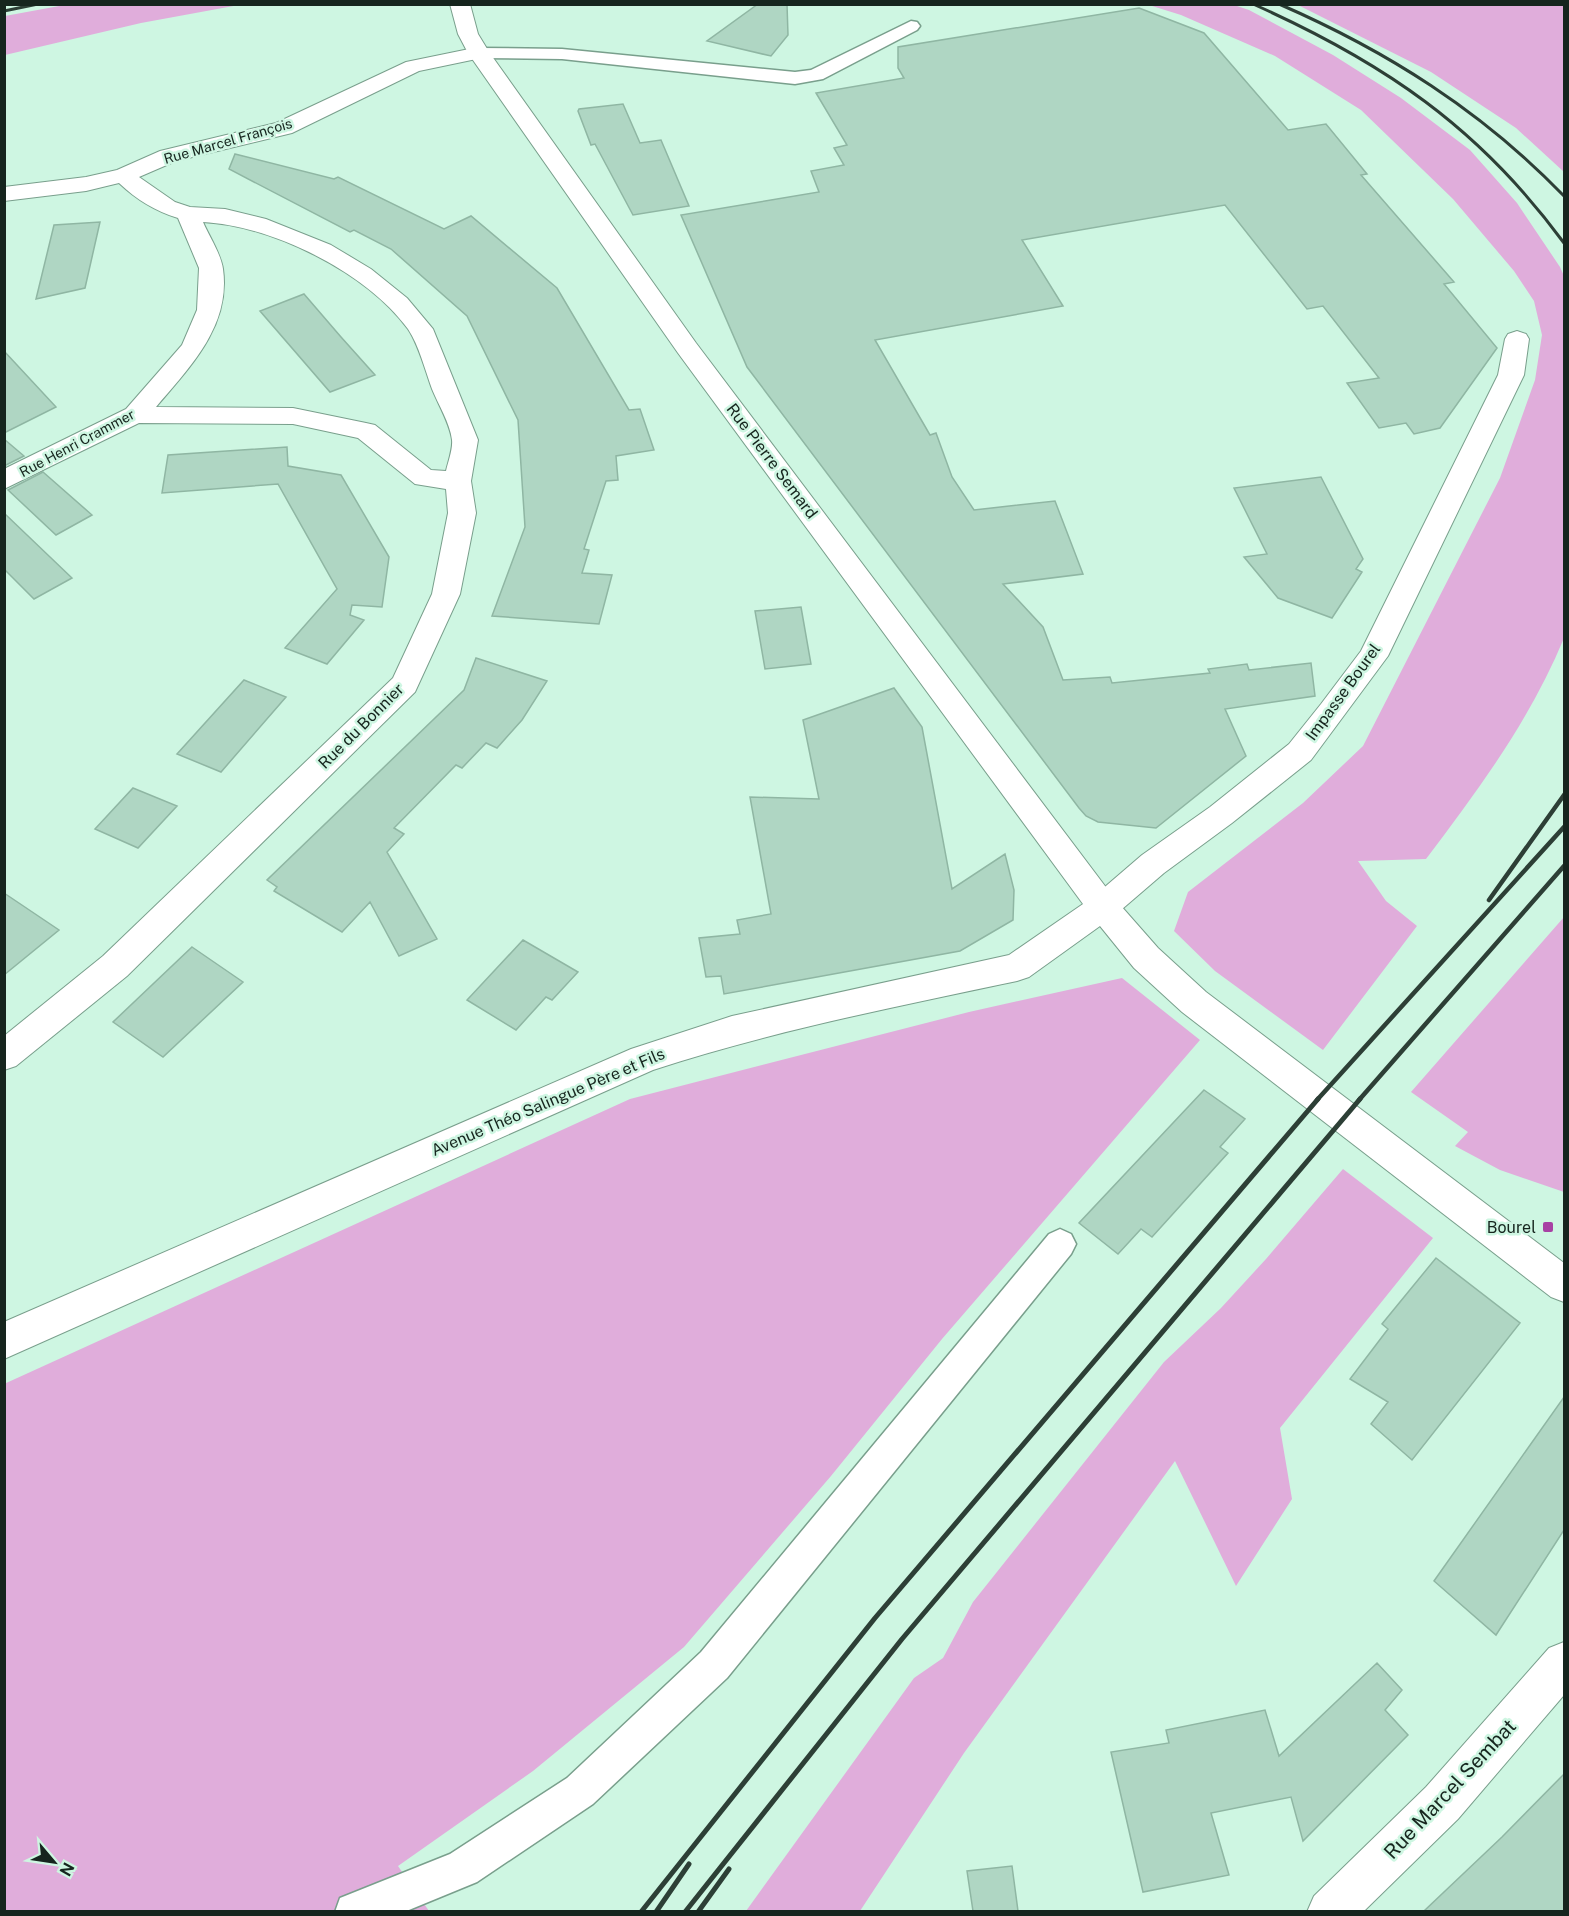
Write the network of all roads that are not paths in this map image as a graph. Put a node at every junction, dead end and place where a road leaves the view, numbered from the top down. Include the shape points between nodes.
1 (460, 4) edge
2 (911, 26) dead end
3 (479, 53) junction
4 (124, 175) junction
5 (4, 194) edge
6 (188, 214) junction
7 (1517, 339) dead end
8 (135, 415) junction
9 (4, 480) edge
10 (458, 481) junction
11 (1103, 907) junction
12 (4, 1056) edge
13 (1060, 1244) dead end
14 (1564, 1285) edge
15 (4, 1341) edge
16 (1564, 1663) edge
17 (354, 1911) edge
18 (1330, 1911) edge

1 - 3 street, Rue Pierre Semard via 468,34
2 - 3 lane via 816,75 795,78 562,54
3 - 4 street, Rue Marcel François via 413,66 284,128 168,156
3 - 11 street, Rue Pierre Semard via 687,348
4 - 5 street, Rue Marcel François
4 - 6 street via 150,196
6 - 8 street, Rue Henri Crammer via 211,268 209,310 193,346
6 - 10 street, Rue du Bonnier via 225,216 258,224 323,250 363,274 398,303 421,329 465,440
7 - 11 street, Impasse Bourel via 1511,375 1373,656 1300,752
8 - 9 street, Rue Henri Crammer
8 - 10 street via 303,418 366,431 424,478
10 - 12 street, Rue du Bonnier via 462,513 446,594 405,684 115,966
11 - 14 street, Rue Pierre Semard via 1146,958 1194,1002
11 - 15 street, Avenue Théo Salingue Père et Fils via 1017,967 732,1030 643,1059
13 - 17 lane via 714,1665 622,1752 580,1791 463,1868
16 - 18 street, Rue Marcel Sembat via 1442,1803

